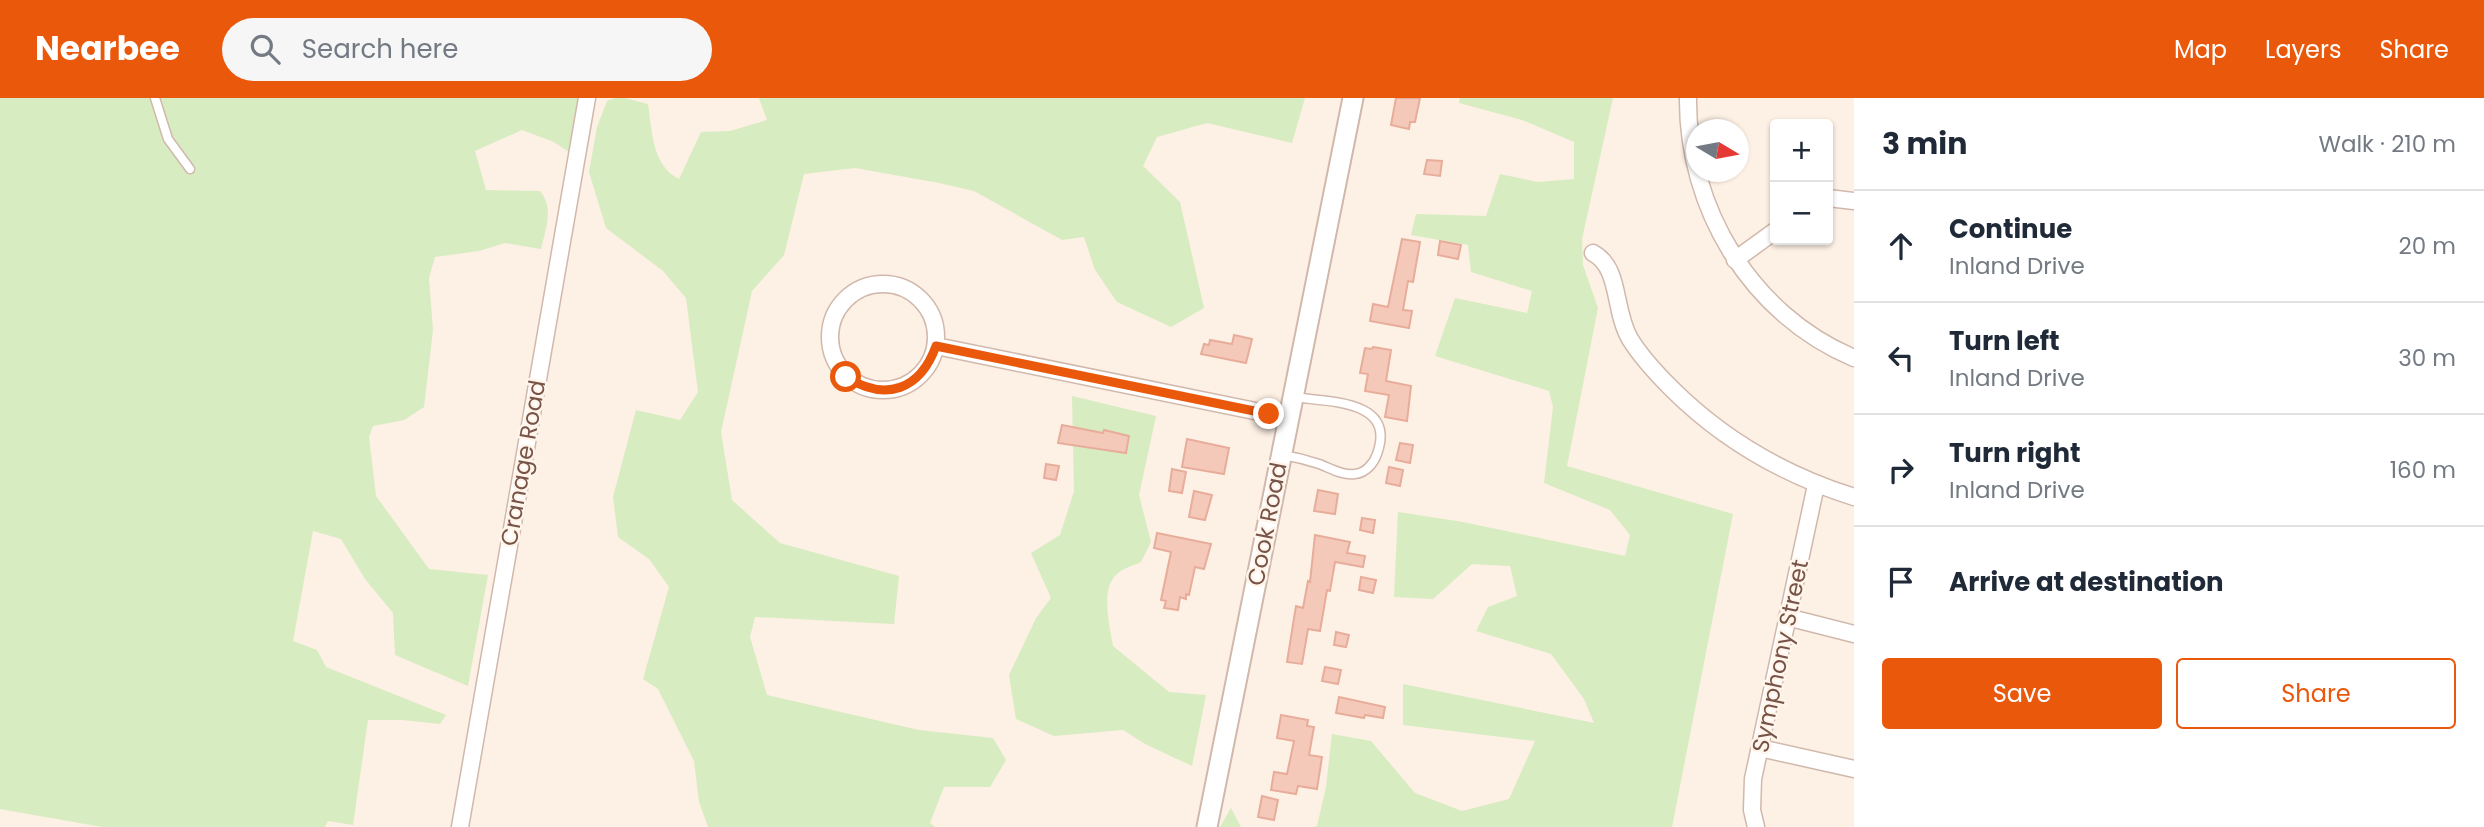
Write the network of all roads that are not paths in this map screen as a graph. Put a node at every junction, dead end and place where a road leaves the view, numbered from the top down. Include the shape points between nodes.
1 (155, 98) edge
2 (587, 98) edge
3 (1353, 98) edge
4 (1688, 98) edge
5 (190, 169) dead end
6 (1833, 199) edge
7 (1854, 201) edge
8 (1770, 235) edge
9 (1593, 253) dead end
10 (1735, 260) junction
11 (936, 346) junction
12 (1854, 358) edge
13 (1293, 397) junction
14 (1289, 418) junction
15 (1281, 454) junction
16 (1816, 485) junction
17 (1854, 498) edge
18 (1787, 617) junction
19 (1854, 635) edge
20 (1760, 748) junction
21 (1854, 769) edge
22 (460, 827) edge
23 (1207, 827) edge
24 (1756, 827) edge

1 - 5 lane via 168,139
2 - 22 street, Cranage Road
3 - 13 street, Cook Road
4 - 10 street via 1695,170
6 - 7 street
8 - 10 street
9 - 16 street via 1602,258 1613,276 1617,306 1630,339 1660,376 1690,407 1745,448
10 - 12 street via 1782,312 1822,342
11 - 11 street via 936,327 920,299 905,288 879,283 861,287 838,306 828,336 835,362 846,377 873,390 910,384 930,362
11 - 14 street
13 - 14 street, Cook Road
13 - 15 lane via 1364,408 1376,418 1380,443 1376,457 1358,474
14 - 15 street, Cook Road
15 - 23 street, Cook Road
16 - 17 street
16 - 18 street, Symphony Street
18 - 19 street
18 - 20 street, Symphony Street
20 - 21 street
20 - 24 street, Symphony Street via 1752,795

